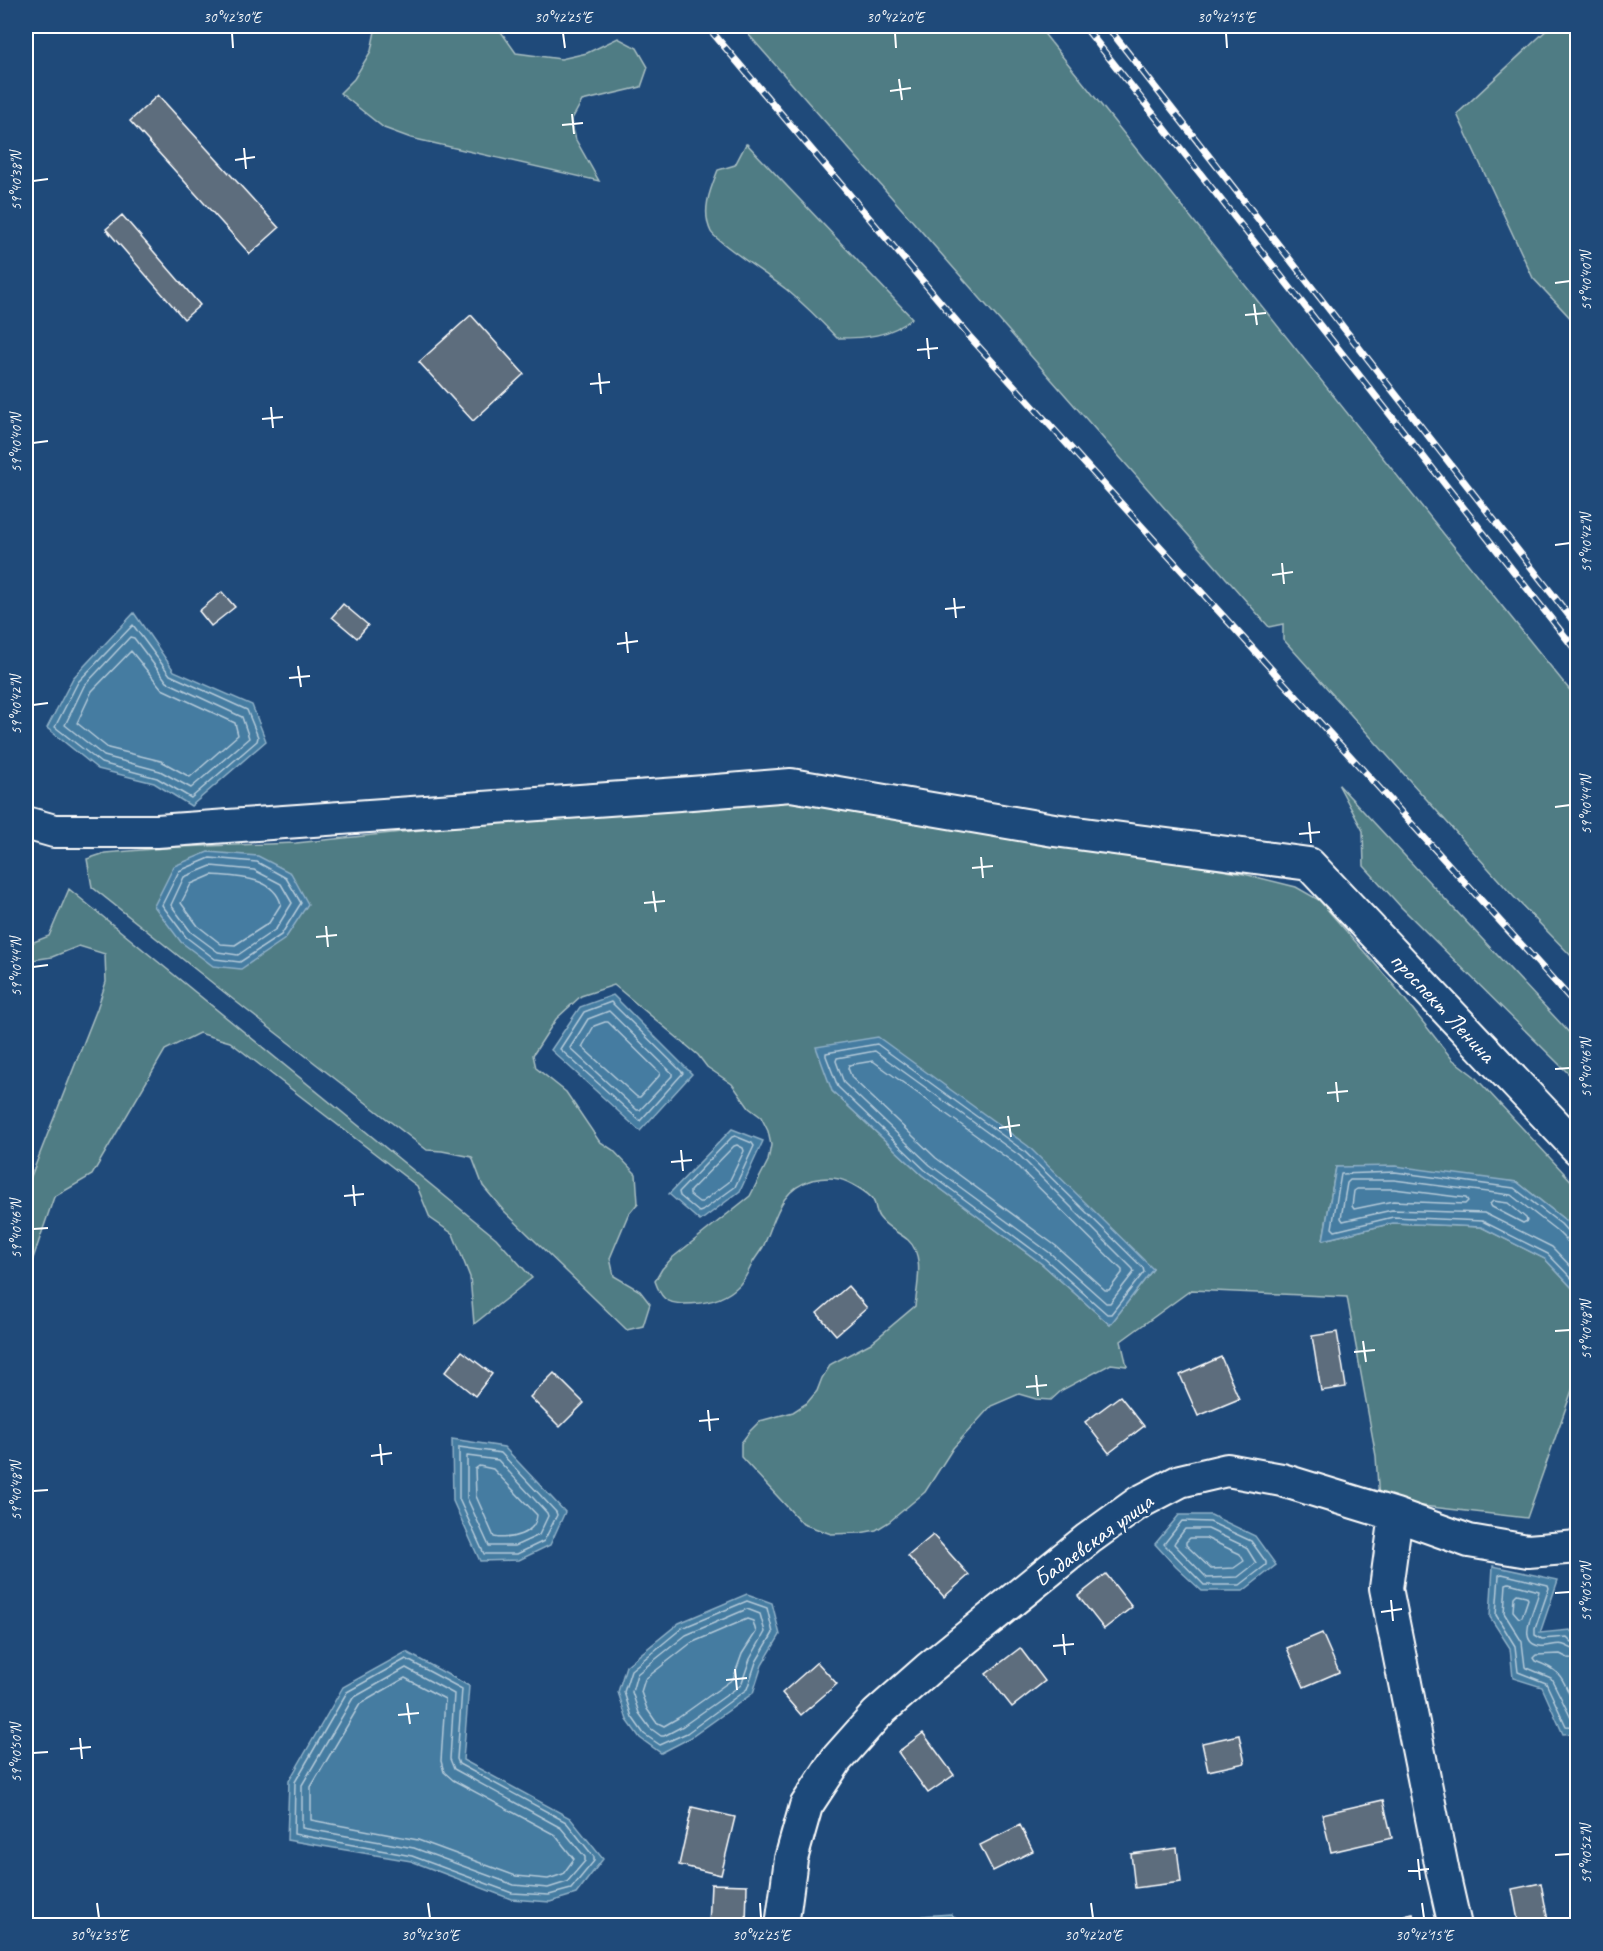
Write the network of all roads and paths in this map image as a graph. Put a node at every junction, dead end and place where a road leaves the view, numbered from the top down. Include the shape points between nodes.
1 (26, 823) edge
2 (1578, 1149) edge
3 (1396, 1515) junction
4 (1578, 1547) edge
5 (783, 1926) edge
6 (1455, 1926) edge

1 - 2 street, проспект Ленина via 54,831 157,831 791,784 1054,830 1309,864
3 - 4 street, Бадаевская улица via 1468,1541 1528,1551
3 - 5 street, Бадаевская улица via 1281,1480 1227,1470 1180,1481 1138,1503 928,1669 877,1714 837,1759 806,1806 791,1859
3 - 6 street via 1386,1588

